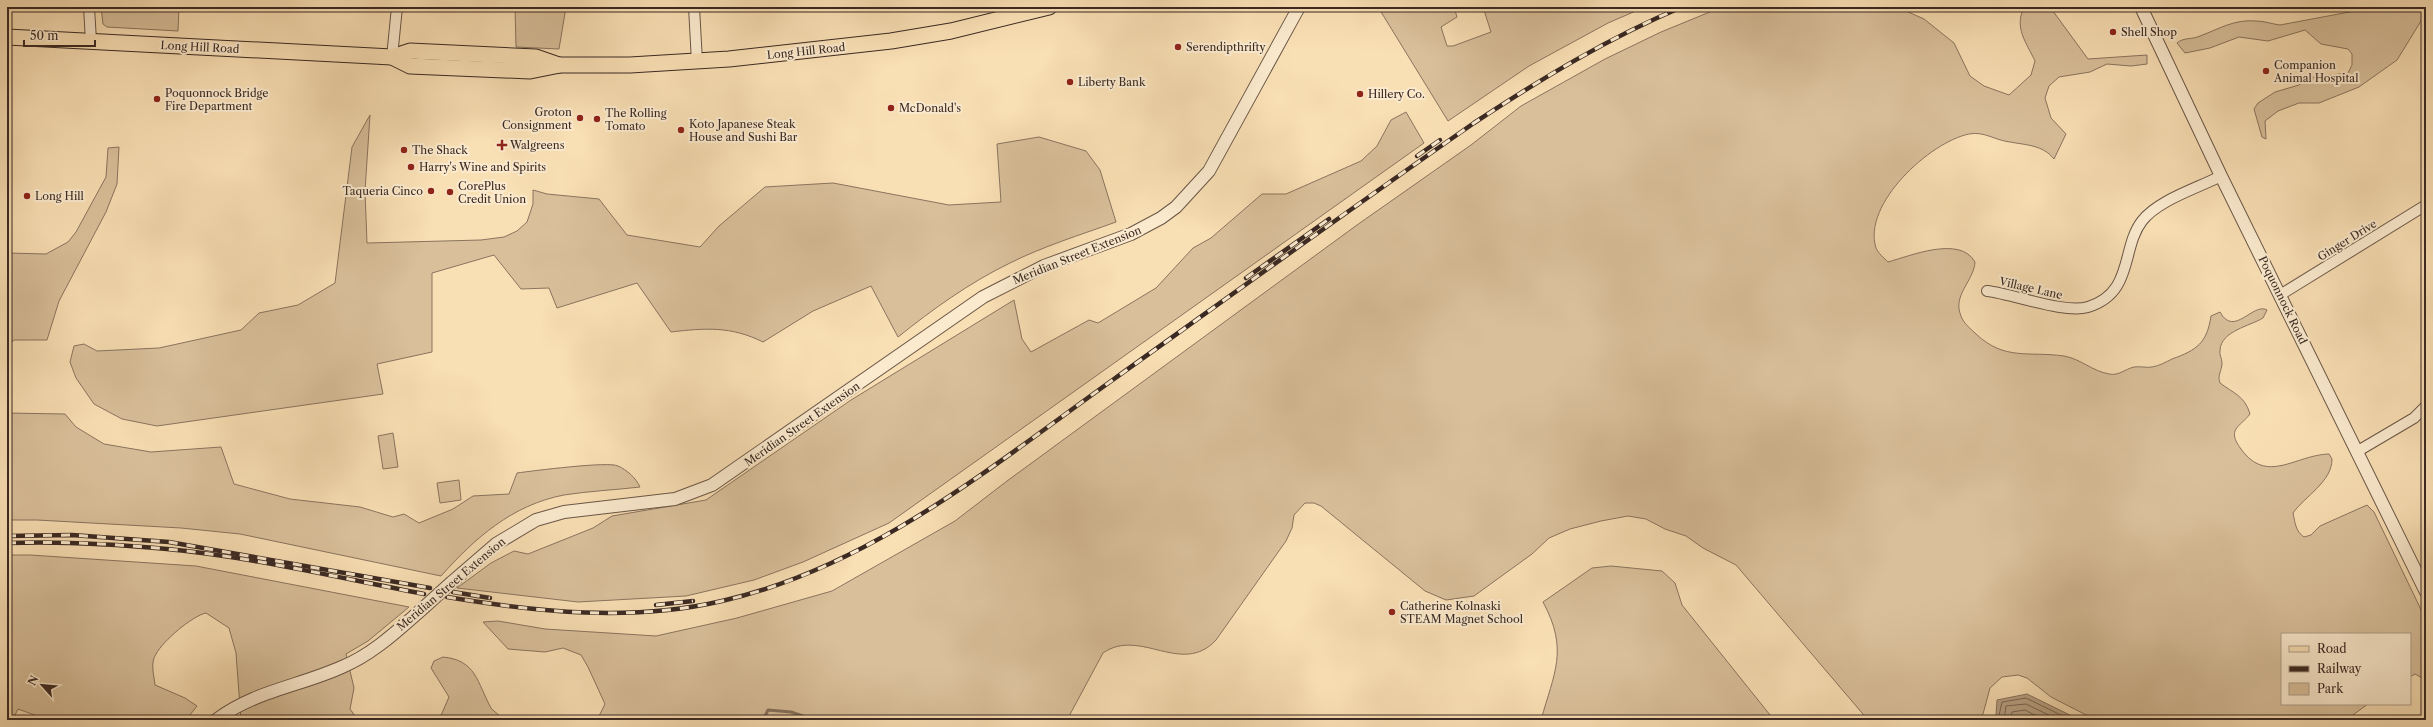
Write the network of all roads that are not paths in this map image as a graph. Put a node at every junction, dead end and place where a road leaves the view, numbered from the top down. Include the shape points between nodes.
1 (89, 7) edge
2 (397, 7) edge
3 (694, 7) edge
4 (1049, 7) edge
5 (1299, 7) edge
6 (2141, 7) edge
7 (7, 37) edge
8 (91, 41) junction
9 (392, 57) junction
10 (697, 62) junction
11 (2221, 176) junction
12 (2426, 205) edge
13 (1987, 291) dead end
14 (2280, 295) junction
15 (2426, 406) edge
16 (2358, 451) junction
17 (2425, 589) edge
18 (216, 720) edge

1 - 8 street
2 - 9 street
3 - 10 street
4 - 10 main road, Long Hill Road via 951,31 891,41
5 - 18 street, Meridian Street Extension, bridge via 1209,171 1189,195 1161,218 1131,234 1027,274 983,296 712,485 675,499 570,512 536,520 496,544 365,656 341,668 256,697
6 - 11 street, Poquonnock Road
7 - 8 main road, Long Hill Road
8 - 9 main road, Long Hill Road
9 - 10 main road, Long Hill Road via 410,50 536,57 560,65
11 - 13 street, Village Lane via 2163,205 2142,221 2135,233 2127,266 2118,284 2107,296 2089,307 2067,308
11 - 14 street, Poquonnock Road
12 - 14 street, Ginger Drive
14 - 16 street, Poquonnock Road
15 - 16 street via 2414,418
16 - 17 street, Poquonnock Road

